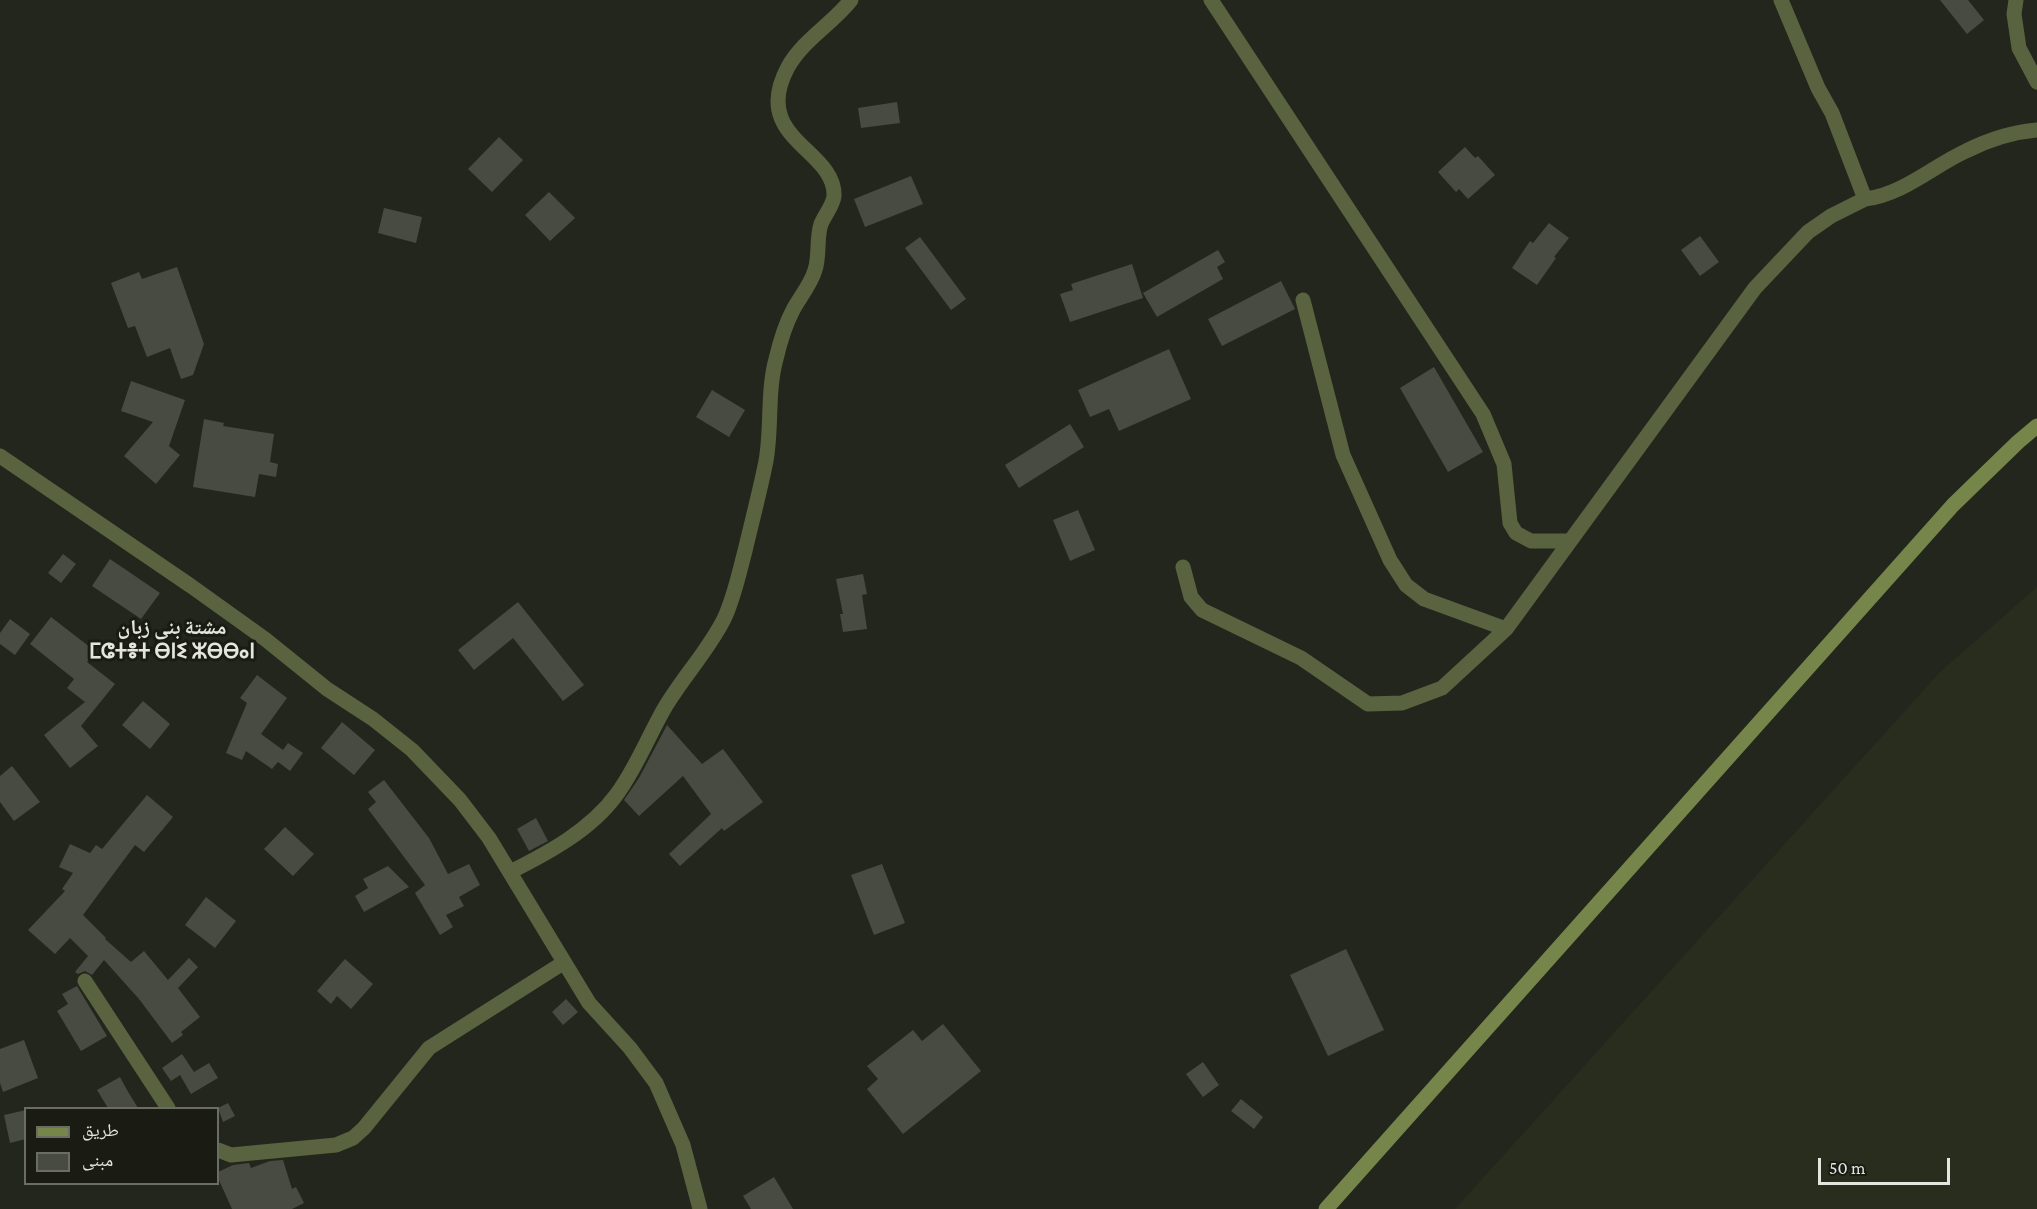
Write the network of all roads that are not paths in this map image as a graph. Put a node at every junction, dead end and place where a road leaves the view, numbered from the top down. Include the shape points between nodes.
1 (851, 0) edge
2 (1211, 0) edge
3 (1781, 0) edge
4 (2016, 0) edge
5 (2037, 82) edge
6 (2037, 130) edge
7 (1865, 199) junction
8 (1303, 300) dead end
9 (2037, 426) edge
10 (0, 456) edge
11 (1568, 541) junction
12 (1183, 567) dead end
13 (1506, 629) junction
14 (510, 872) junction
15 (563, 963) junction
16 (85, 981) dead end
17 (167, 1107) edge
18 (219, 1150) edge
19 (700, 1209) edge
20 (1326, 1209) edge

1 - 14 street via 803,47 788,67 780,91 779,113 784,124 827,173 834,193 821,225 816,269 793,311 776,358 767,457 730,603 616,795 595,818 541,856
2 - 11 street via 1483,414 1503,464 1510,523 1516,533 1530,541
3 - 7 street via 1832,113
4 - 5 street via 2019,48
6 - 7 street via 1997,137 1897,189
7 - 11 street via 1808,232 1755,288
8 - 13 street via 1343,455 1390,560 1406,585 1424,599
9 - 20 main road via 1953,506
10 - 14 street via 201,593 412,750 460,800
11 - 13 street
12 - 13 street via 1191,597 1202,610 1301,658 1368,704 1402,703 1442,688
14 - 15 street
15 - 18 street via 429,1048 353,1138 336,1145 231,1155
15 - 19 street via 589,1003 656,1083 683,1145
16 - 17 street

